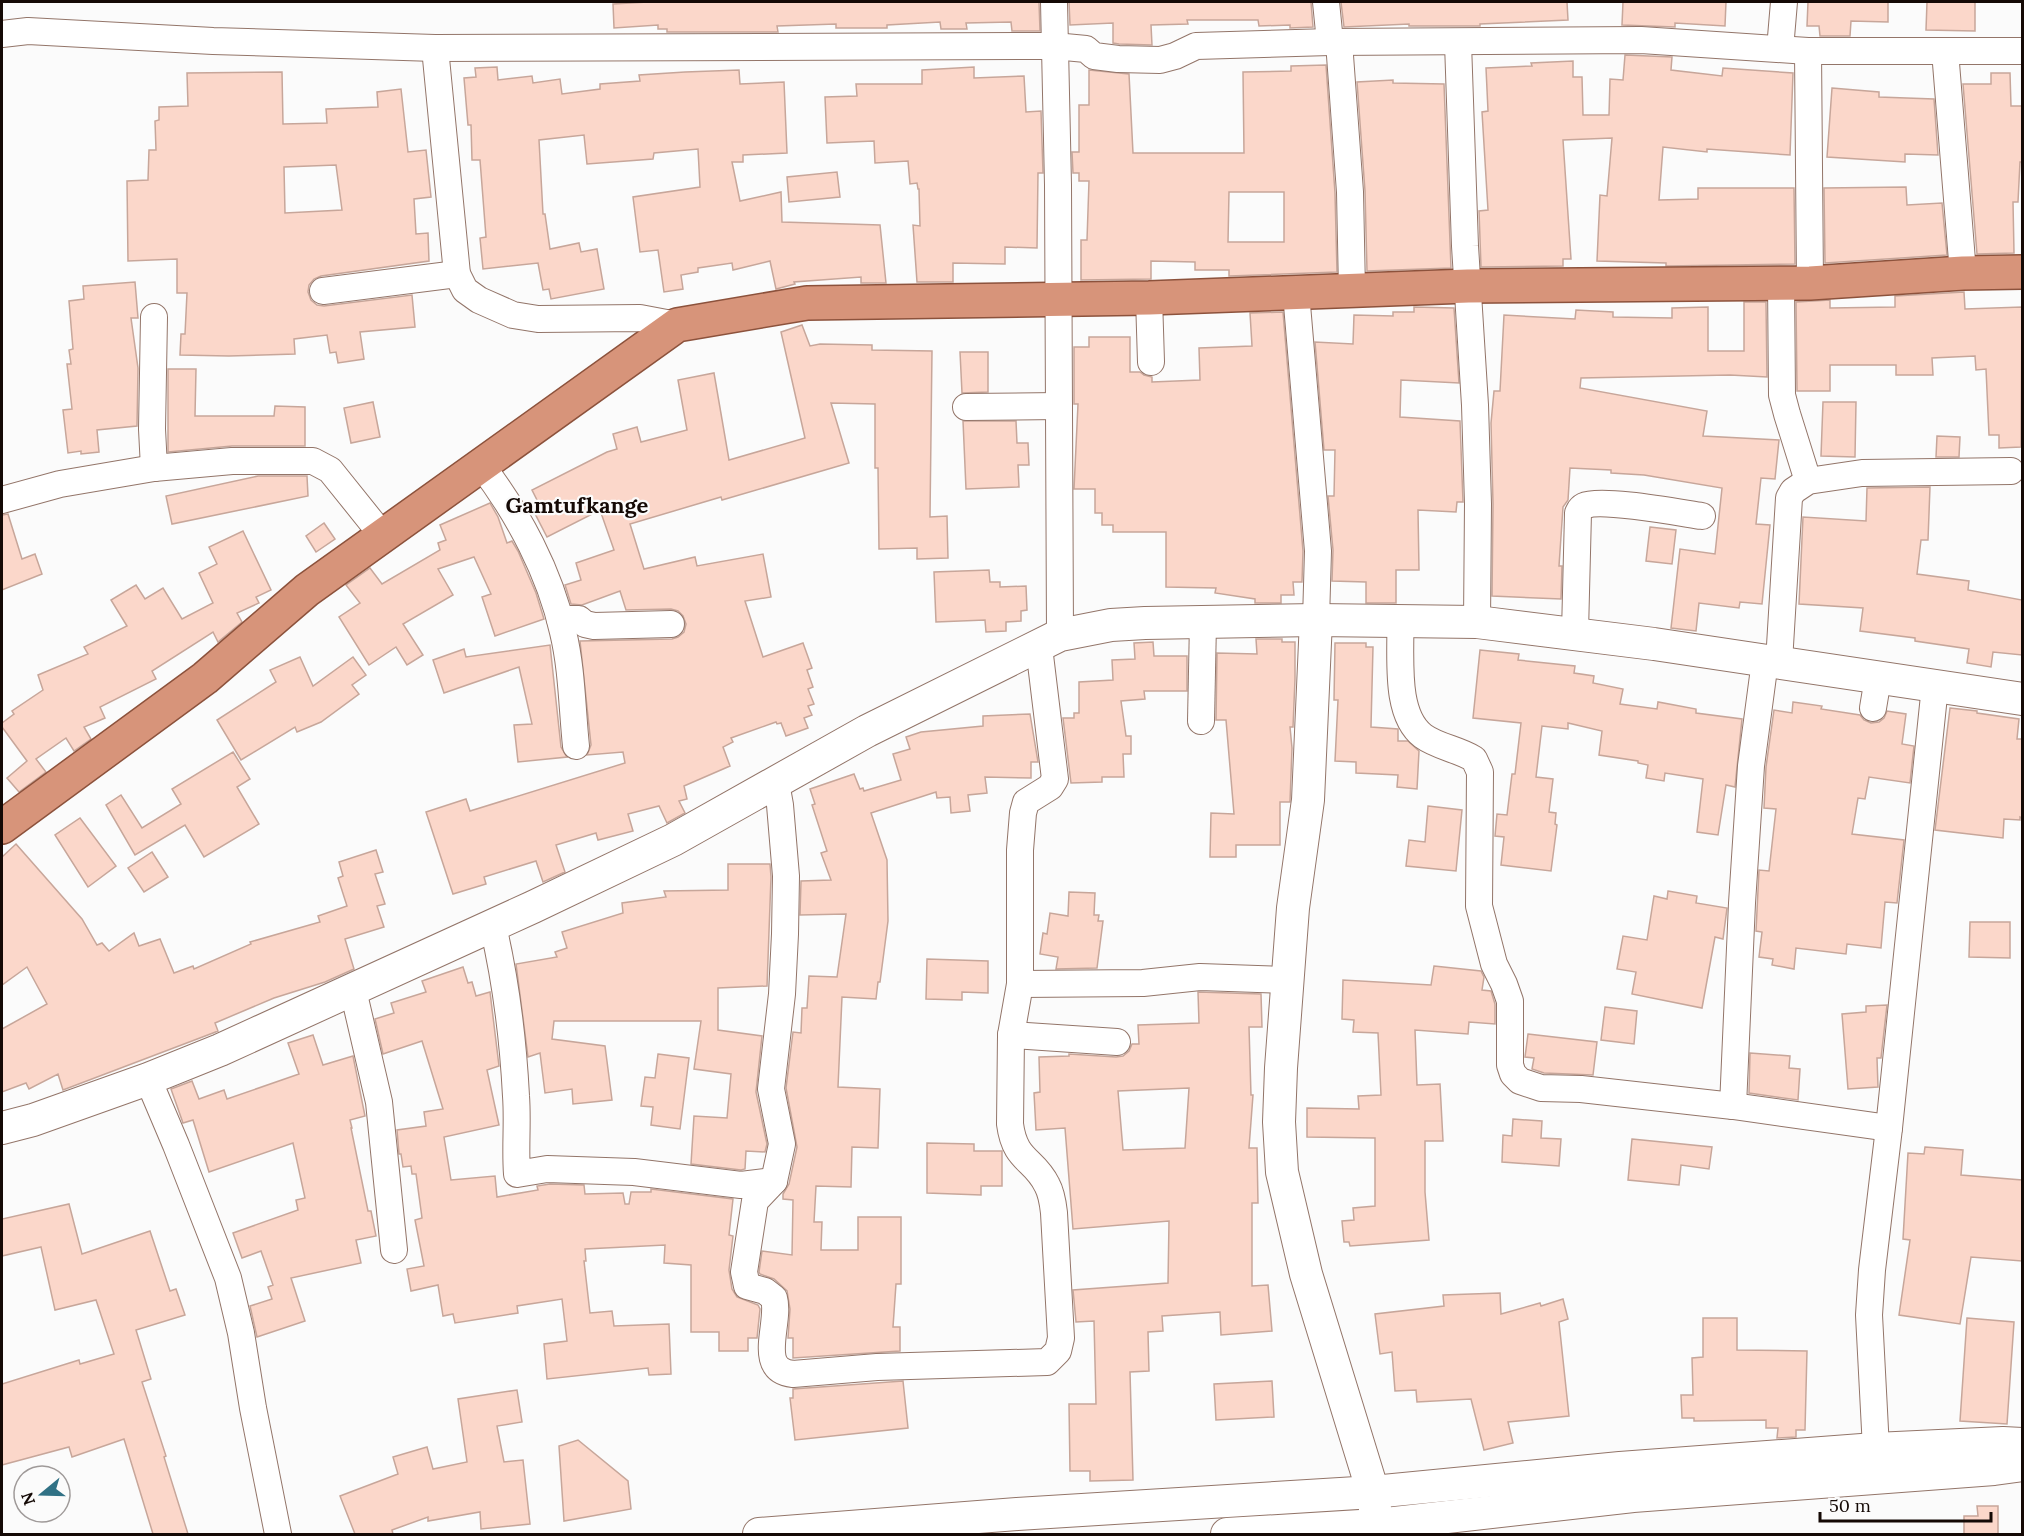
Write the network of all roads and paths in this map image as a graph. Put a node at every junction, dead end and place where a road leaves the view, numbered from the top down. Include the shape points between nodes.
1 (1054, 2) edge
2 (1326, 2) edge
3 (1784, 2) edge
4 (2, 34) edge
5 (1335, 42) junction
6 (1458, 42) junction
7 (1054, 46) junction
8 (435, 48) junction
9 (1780, 49) junction
10 (1809, 51) junction
11 (1945, 51) junction
12 (2022, 51) edge
13 (2022, 272) edge
14 (1963, 273) junction
15 (457, 274) junction
16 (1796, 283) junction
17 (1468, 286) junction
18 (1352, 290) junction
19 (323, 291) dead end
20 (1296, 293) junction
21 (1149, 298) junction
22 (1058, 300) junction
23 (154, 316) dead end
24 (676, 325) junction
25 (1150, 362) dead end
26 (1059, 406) junction
27 (966, 407) dead end
28 (481, 465) junction
29 (154, 468) junction
30 (2011, 471) dead end
31 (1808, 481) junction
32 (2, 500) edge
33 (1702, 516) dead end
34 (383, 536) junction
35 (560, 619) junction
36 (1316, 620) junction
37 (1400, 620) junction
38 (1203, 622) junction
39 (1477, 622) junction
40 (671, 624) dead end
41 (1575, 632) junction
42 (1049, 641) junction
43 (1772, 662) junction
44 (1878, 678) junction
45 (1935, 686) junction
46 (2022, 699) edge
47 (1873, 708) dead end
48 (1201, 721) dead end
49 (576, 746) dead end
50 (776, 783) junction
51 (2, 827) edge
52 (493, 926) junction
53 (1287, 980) junction
54 (1020, 984) junction
55 (353, 990) junction
56 (1011, 1035) junction
57 (1117, 1041) dead end
58 (148, 1079) junction
59 (1733, 1106) junction
60 (2, 1128) edge
61 (1889, 1128) junction
62 (774, 1181) junction
63 (394, 1250) dead end
64 (2022, 1444) edge
65 (1877, 1464) junction
66 (2022, 1465) edge
67 (1373, 1492) junction
68 (1377, 1530) edge
69 (278, 1534) edge
70 (759, 1534) edge
71 (1227, 1534) edge

1 - 7 street
2 - 5 street
3 - 9 street
4 - 8 street via 28,31
5 - 6 street
5 - 7 street via 1196,46 1160,60 1094,56 1086,49
5 - 18 street via 1350,192
6 - 9 street via 1641,39
6 - 17 street
7 - 8 street
7 - 22 street
8 - 15 street
9 - 10 street
10 - 11 street
10 - 16 street
11 - 12 street
11 - 14 street
13 - 14 highway
14 - 16 highway
15 - 19 street
15 - 24 street via 465,290 513,315 538,319 640,318
16 - 17 highway
16 - 31 street via 1782,395
17 - 18 highway
17 - 39 street via 1478,504
18 - 20 highway
20 - 21 highway
20 - 36 street via 1318,551
21 - 22 highway
21 - 25 street
22 - 24 highway via 807,303
22 - 26 street
23 - 29 street
24 - 28 highway
26 - 27 street
26 - 42 street
28 - 34 highway
28 - 35 street via 540,563
29 - 32 street via 60,484
29 - 34 street via 232,461 313,461 330,470
30 - 31 street via 1881,472
31 - 43 street via 1789,498
33 - 41 street via 1593,504 1580,508
34 - 51 highway via 307,590 205,678
35 - 40 street via 579,619 594,626
35 - 49 street
36 - 37 street
36 - 38 street
36 - 53 street via 1308,801
37 - 39 street
37 - 59 street via 1403,701 1409,717 1424,737 1474,759 1480,772 1479,906 1494,964 1510,1001 1513,1074 1520,1082 1541,1088
38 - 42 street via 1111,625
38 - 48 street
39 - 41 street
41 - 43 street
42 - 50 street via 867,731
42 - 54 street via 1054,779 1050,787 1026,802 1023,813
43 - 44 street
43 - 59 street via 1751,766
44 - 45 street
44 - 47 street
45 - 46 street
45 - 61 street
50 - 52 street via 673,840
50 - 62 street via 786,876 786,934 771,1089 782,1144
52 - 55 street
52 - 62 street via 510,1024 517,1098 517,1174 547,1169 634,1172 741,1185
53 - 54 street via 1200,977 1143,983
53 - 67 street via 1280,1122 1282,1172 1306,1274
54 - 56 street
55 - 58 street
55 - 63 street via 379,1102
56 - 57 street
56 - 62 street via 1012,1137 1017,1150 1046,1183 1052,1196 1061,1338 1052,1359 794,1374 777,1369 772,1352 774,1298 751,1289 744,1279 755,1201
58 - 60 street
58 - 69 street via 228,1278
59 - 61 street
61 - 65 street via 1869,1315
64 - 65 street via 2002,1443
65 - 66 street via 1994,1469
65 - 67 street via 1620,1468
65 - 68 street
67 - 68 street
67 - 70 street
68 - 71 street

